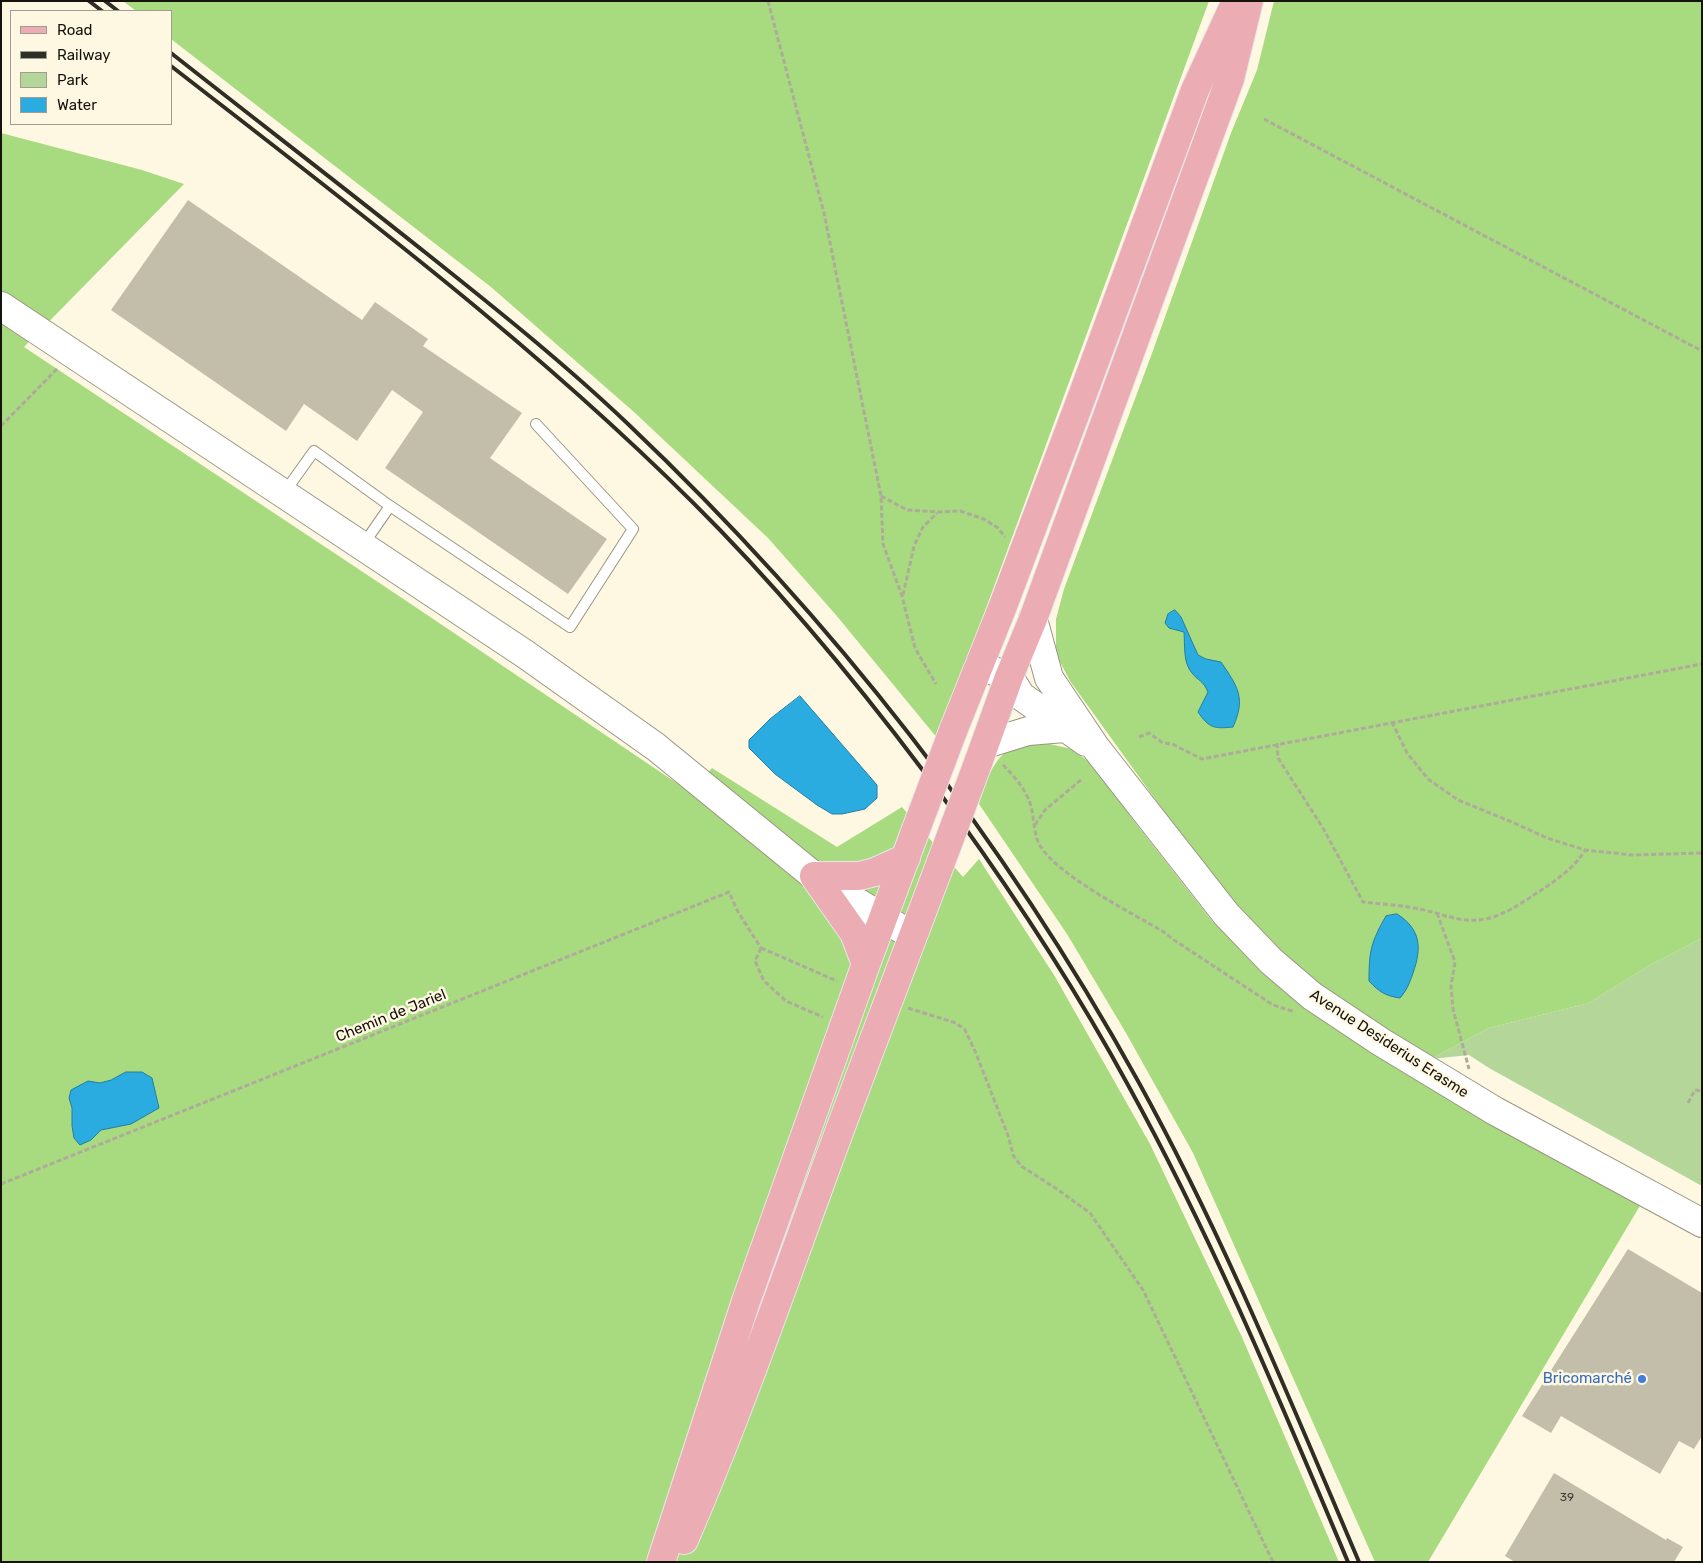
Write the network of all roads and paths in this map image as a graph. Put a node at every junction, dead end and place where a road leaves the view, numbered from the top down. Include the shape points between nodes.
1 (768, 1) edge
2 (1236, 1) edge
3 (1249, 1) edge
4 (1264, 119) dead end
5 (8, 311) edge
6 (1702, 352) edge
7 (73, 353) junction
8 (536, 424) dead end
9 (1, 426) edge
10 (284, 494) junction
11 (881, 496) junction
12 (390, 506) junction
13 (937, 512) junction
14 (363, 546) junction
15 (1021, 557) junction
16 (902, 596) junction
17 (1032, 620) junction
18 (1702, 664) edge
19 (979, 665) junction
20 (1009, 676) junction
21 (1049, 678) junction
22 (936, 684) dead end
23 (1392, 722) junction
24 (1064, 728) junction
25 (1139, 737) dead end
26 (1277, 743) junction
27 (1096, 748) junction
28 (989, 757) junction
29 (1082, 779) dead end
30 (1035, 826) junction
31 (1585, 850) junction
32 (1702, 853) edge
33 (906, 858) junction
34 (814, 876) junction
35 (1437, 913) junction
36 (884, 918) junction
37 (913, 936) junction
38 (761, 948) junction
39 (866, 964) junction
40 (837, 981) dead end
41 (901, 1005) dead end
42 (1327, 1006) junction
43 (844, 1025) junction
44 (1702, 1091) edge
45 (1467, 1094) junction
46 (1688, 1103) dead end
47 (1, 1184) edge
48 (1702, 1223) edge
49 (660, 1562) edge
50 (674, 1562) edge
51 (1273, 1562) edge

1 - 11 path via 824,213
2 - 15 main road via 1195,90
3 - 17 main road via 1230,79
4 - 6 path
5 - 7 main road
7 - 9 path
7 - 10 main road
8 - 12 lane via 633,529 570,627
10 - 12 lane via 314,451
10 - 14 main road
11 - 13 path via 907,510
11 - 16 path via 883,544
12 - 14 lane
13 - 15 path via 960,511 984,519 998,528
13 - 16 path via 923,527 914,546
14 - 34 main road via 596,703 719,796
15 - 19 main road
16 - 22 path via 916,648
17 - 20 main road
17 - 21 main road, Avenue Desiderius Erasme
18 - 23 path
19 - 20 main road
19 - 33 main road, bridge
20 - 21 main road via 1025,672
20 - 24 main road via 1021,696
20 - 28 main road
21 - 27 main road, Avenue Desiderius Erasme
23 - 26 path
23 - 31 path via 1407,753 1428,779 1458,800 1547,838
24 - 27 main road
24 - 28 main road via 1022,732
25 - 26 path via 1149,734 1202,759
26 - 35 path via 1278,758 1323,828 1362,902
27 - 42 main road, Avenue Desiderius Erasme via 1226,914 1271,961
28 - 30 path via 1018,780 1029,801
28 - 37 main road, bridge via 941,862
29 - 30 path via 1045,810
30 - 42 path via 1039,843 1072,876 1164,932 1273,1005 1311,1017
31 - 32 path via 1632,855
31 - 35 path via 1578,862 1548,886 1489,918 1461,921
33 - 34 main road via 859,876
33 - 36 main road
34 - 36 main road
34 - 39 main road via 854,933
35 - 45 path via 1456,962 1451,986 1453,1009 1469,1066
36 - 37 main road
36 - 39 main road
37 - 50 main road via 714,1471
38 - 40 path
38 - 43 path via 755,961 764,981 786,1001
38 - 47 path, Chemin de Jariel via 729,892
39 - 43 main road
41 - 51 path via 956,1023 965,1030 976,1051 1013,1155 1021,1166 1090,1213 1143,1290
42 - 45 main road, Avenue Desiderius Erasme
43 - 49 main road via 746,1301
44 - 46 path via 1695,1090
45 - 48 main road, Avenue Desiderius Erasme

